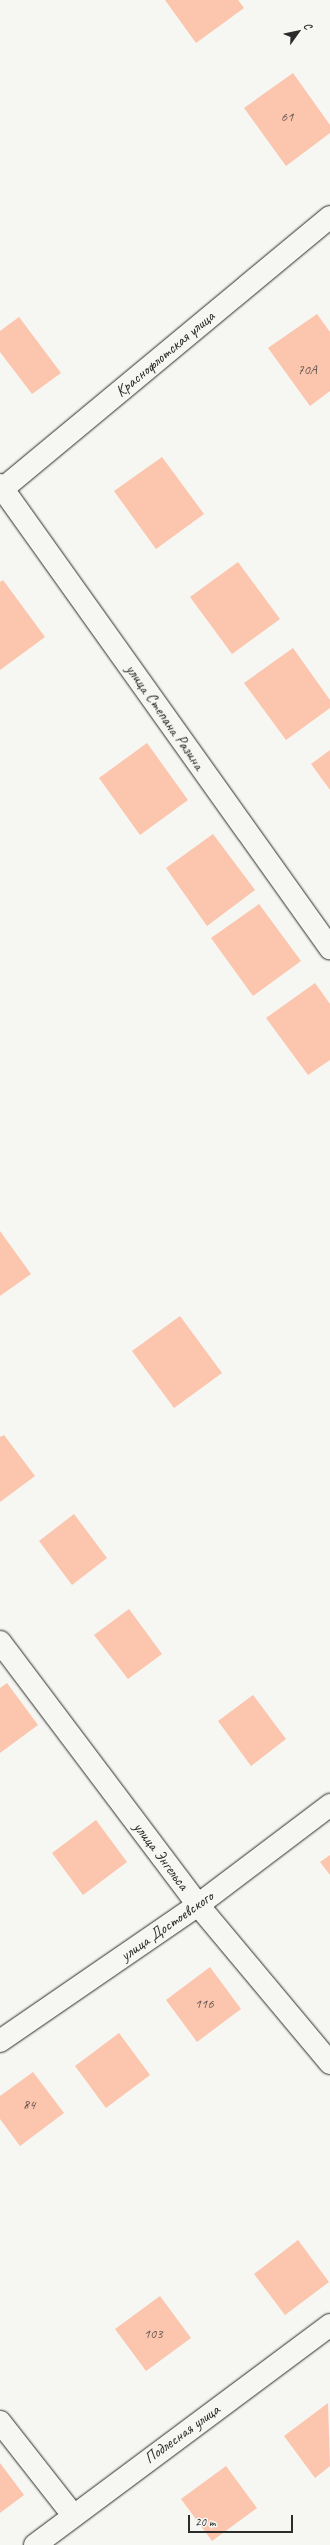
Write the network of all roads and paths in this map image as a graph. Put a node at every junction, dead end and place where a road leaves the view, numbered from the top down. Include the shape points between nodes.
1 (330, 217) edge
2 (1, 488) edge
3 (330, 948) edge
4 (0, 1642) edge
5 (330, 1805) edge
6 (198, 1905) junction
7 (0, 2041) edge
8 (330, 2063) edge
9 (330, 2325) edge
10 (0, 2422) edge
11 (73, 2515) junction
12 (35, 2545) edge

1 - 2 street, Краснофлотская улица
2 - 3 street, улица Степана Разина
4 - 6 street, улица Энгельса
5 - 6 street, улица Достоевского
6 - 7 street, улица Достоевского
6 - 8 street, улица Энгельса
9 - 11 street, Подлесная улица
10 - 11 street
11 - 12 street, Подлесная улица

